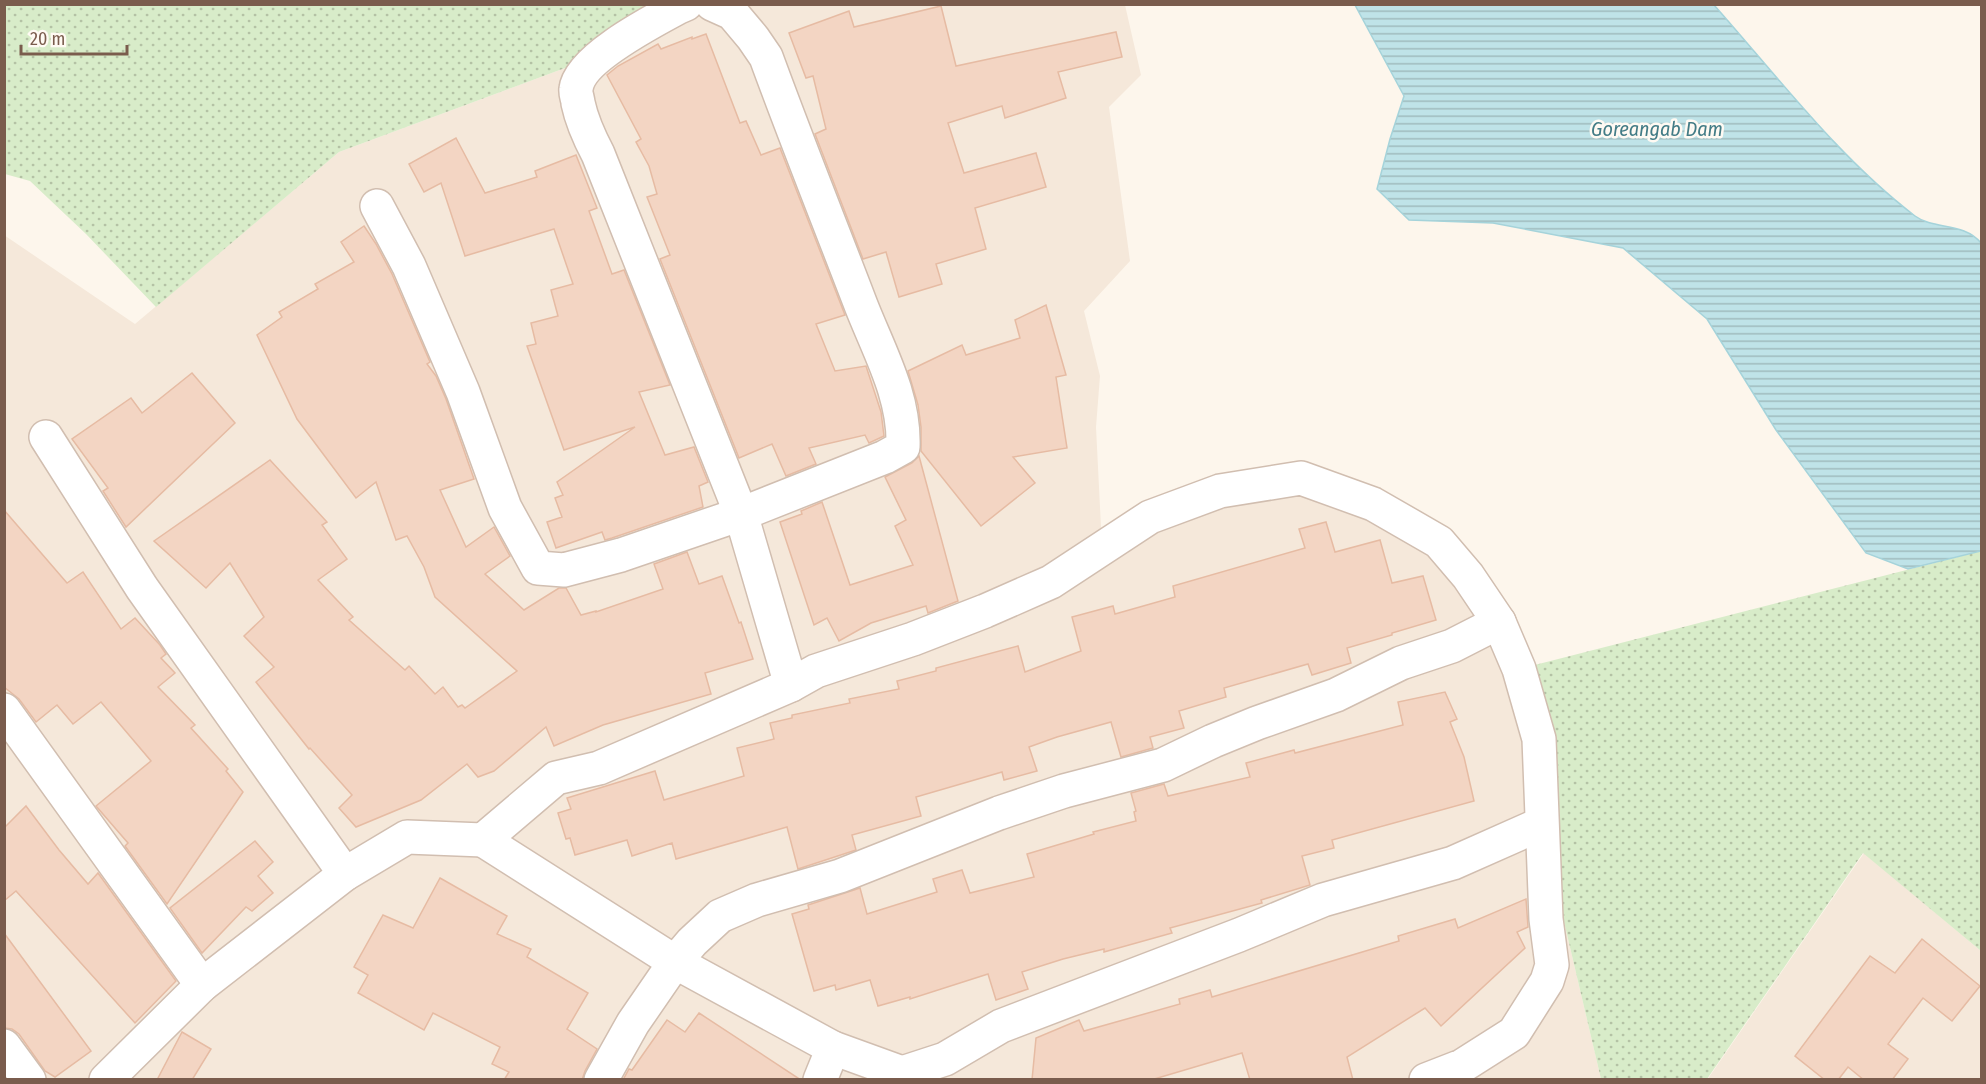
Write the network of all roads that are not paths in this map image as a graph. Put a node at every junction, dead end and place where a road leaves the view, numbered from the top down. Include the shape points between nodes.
1 (686, 4) edge
2 (712, 4) edge
3 (377, 207) dead end
4 (46, 437) dead end
5 (741, 514) junction
6 (1499, 622) junction
7 (791, 685) junction
8 (4, 710) edge
9 (1541, 824) junction
10 (483, 840) junction
11 (345, 874) junction
12 (675, 962) junction
13 (202, 985) junction
14 (4, 1046) edge
15 (833, 1048) junction
16 (907, 1076) edge
17 (29, 1080) edge
18 (106, 1080) edge
19 (601, 1080) edge
20 (820, 1080) edge
21 (1426, 1080) edge

1 - 5 lane via 600,55 576,88 582,123 598,154
2 - 5 lane via 732,13 766,57 885,361 904,429 903,447 885,457
3 - 5 lane via 409,266 463,392 505,508 538,568 564,570 621,555
4 - 11 lane via 141,588
5 - 7 lane
6 - 7 lane via 1439,542 1372,504 1301,478 1220,491 1150,516 1051,582 913,639 816,670
6 - 9 lane via 1519,669 1539,739
6 - 12 lane via 1452,646 1401,663 1336,695 1257,723 1163,765 1053,795 840,876 757,900 720,916
7 - 10 lane via 599,768 556,778
8 - 13 lane
9 - 16 lane via 1453,862 1323,900 1001,1026
9 - 21 lane via 1552,965 1547,981 1514,1033 1461,1066
10 - 11 lane via 407,837
10 - 12 lane
11 - 13 lane
12 - 15 lane
12 - 19 lane via 633,1023
13 - 18 lane
14 - 17 lane
15 - 16 lane
15 - 20 lane

